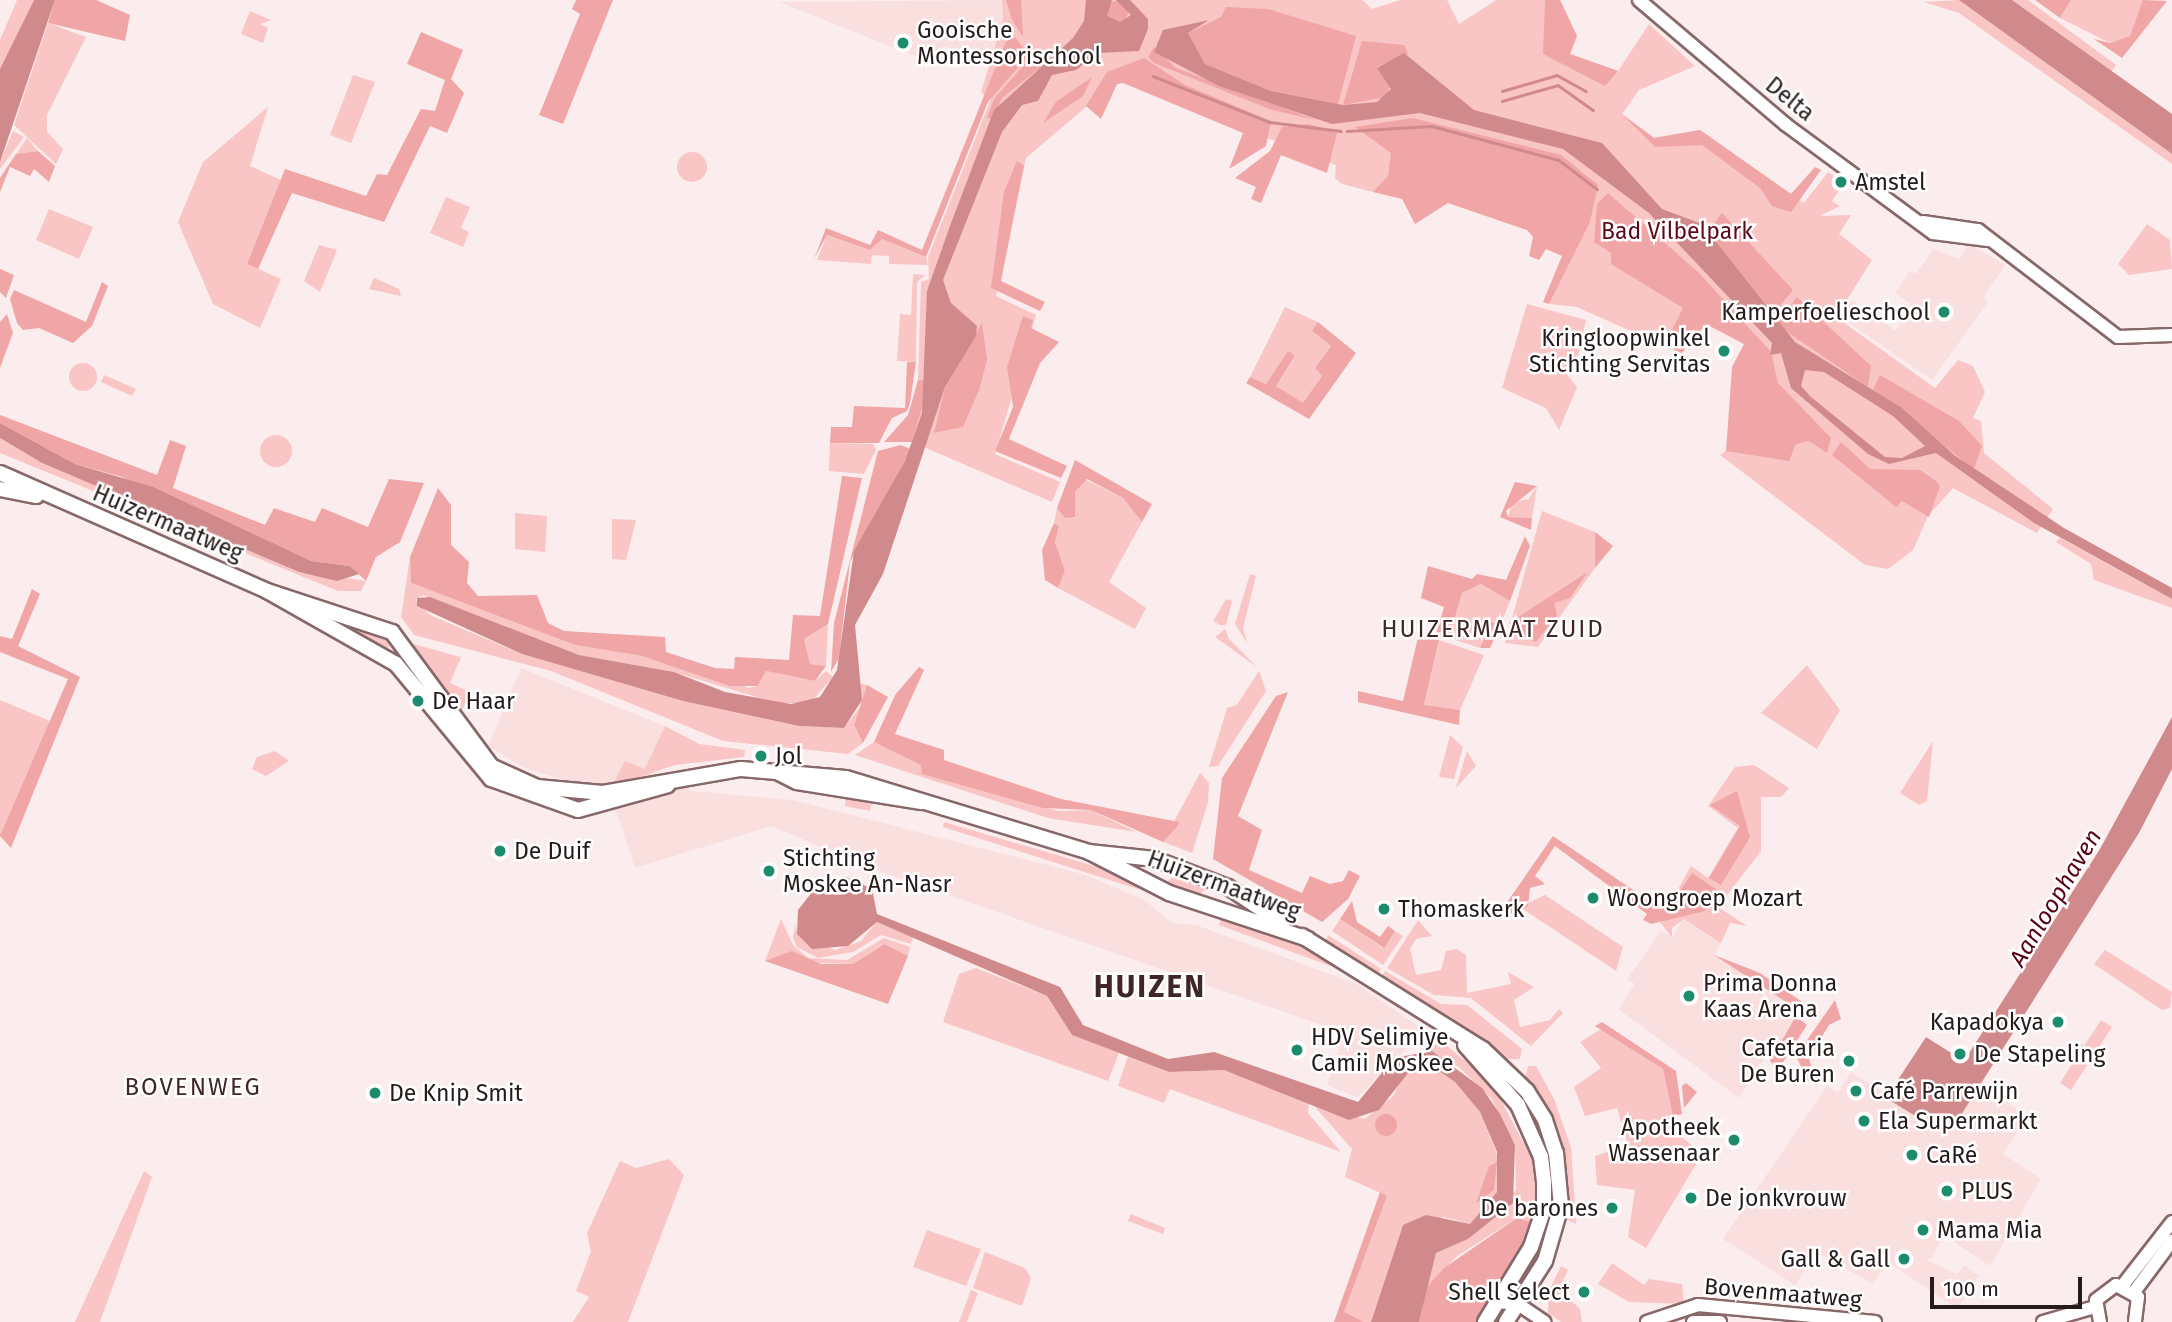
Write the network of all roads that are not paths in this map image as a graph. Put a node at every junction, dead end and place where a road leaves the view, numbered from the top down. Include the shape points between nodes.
1 (1639, 0) edge
2 (2172, 335) edge
3 (0, 473) edge
4 (0, 489) edge
5 (51, 498) junction
6 (267, 591) junction
7 (351, 615) junction
8 (341, 635) junction
9 (398, 637) junction
10 (387, 659) junction
11 (681, 777) junction
12 (1089, 852) junction
13 (1166, 863) junction
14 (1217, 883) junction
15 (1155, 887) junction
16 (1206, 906) junction
17 (1308, 939) junction
18 (1448, 1026) junction
19 (1487, 1066) junction
20 (1510, 1074) junction
21 (1512, 1095) junction
22 (2172, 1222) edge
23 (2172, 1241) edge
24 (2128, 1289) junction
25 (1498, 1301) junction
26 (1518, 1304) junction
27 (2095, 1318) edge
28 (2140, 1319) edge
29 (1508, 1321) edge
30 (1485, 1322) edge
31 (1545, 1322) edge
32 (1647, 1322) edge
33 (1693, 1322) edge
34 (1720, 1322) edge
35 (1875, 1322) edge
36 (2042, 1322) edge

1 - 2 street, Delta via 1785,124 1938,235 1989,240 2118,337
3 - 5 main road, Huizermaatweg
4 - 5 main road, Huizermaatweg
5 - 6 main road, Huizermaatweg
6 - 7 main road, Huizermaatweg
6 - 8 main road, Huizermaatweg
7 - 8 main road
7 - 9 main road, Huizermaatweg
8 - 10 main road, Huizermaatweg
9 - 10 main road
9 - 11 main road, Huizermaatweg via 477,751 512,778 578,795
10 - 11 main road, Huizermaatweg via 420,688 482,773 542,801 595,808
11 - 12 main road, Huizermaatweg via 779,772 797,782 923,802
12 - 13 main road, Huizermaatweg via 1125,852
12 - 15 main road, Huizermaatweg
13 - 14 main road, Huizermaatweg
13 - 15 main road
14 - 16 main road
14 - 17 main road, Huizermaatweg
15 - 16 main road, Huizermaatweg
16 - 17 main road, Huizermaatweg
17 - 18 main road, Huizermaatweg
18 - 19 main road, Huizermaatweg
18 - 20 main road, Huizermaatweg
19 - 20 main road, Huizermaatweg
19 - 21 main road, Huizermaatweg
20 - 21 main road, Huizermaatweg
20 - 26 main road, Huizermaatweg via 1551,1134 1561,1206 1545,1261
21 - 25 main road, Huizermaatweg via 1541,1157 1544,1208 1531,1247
22 - 24 street
23 - 24 street
24 - 27 street via 2102,1290
24 - 28 street
25 - 26 street
25 - 29 street
25 - 30 main road, Huizermaatweg
26 - 29 main road, Huizermaatweg
26 - 31 street
27 - 36 street
32 - 35 street, Bovenmaatweg via 1698,1306
33 - 34 street, Bovenmaatweg

